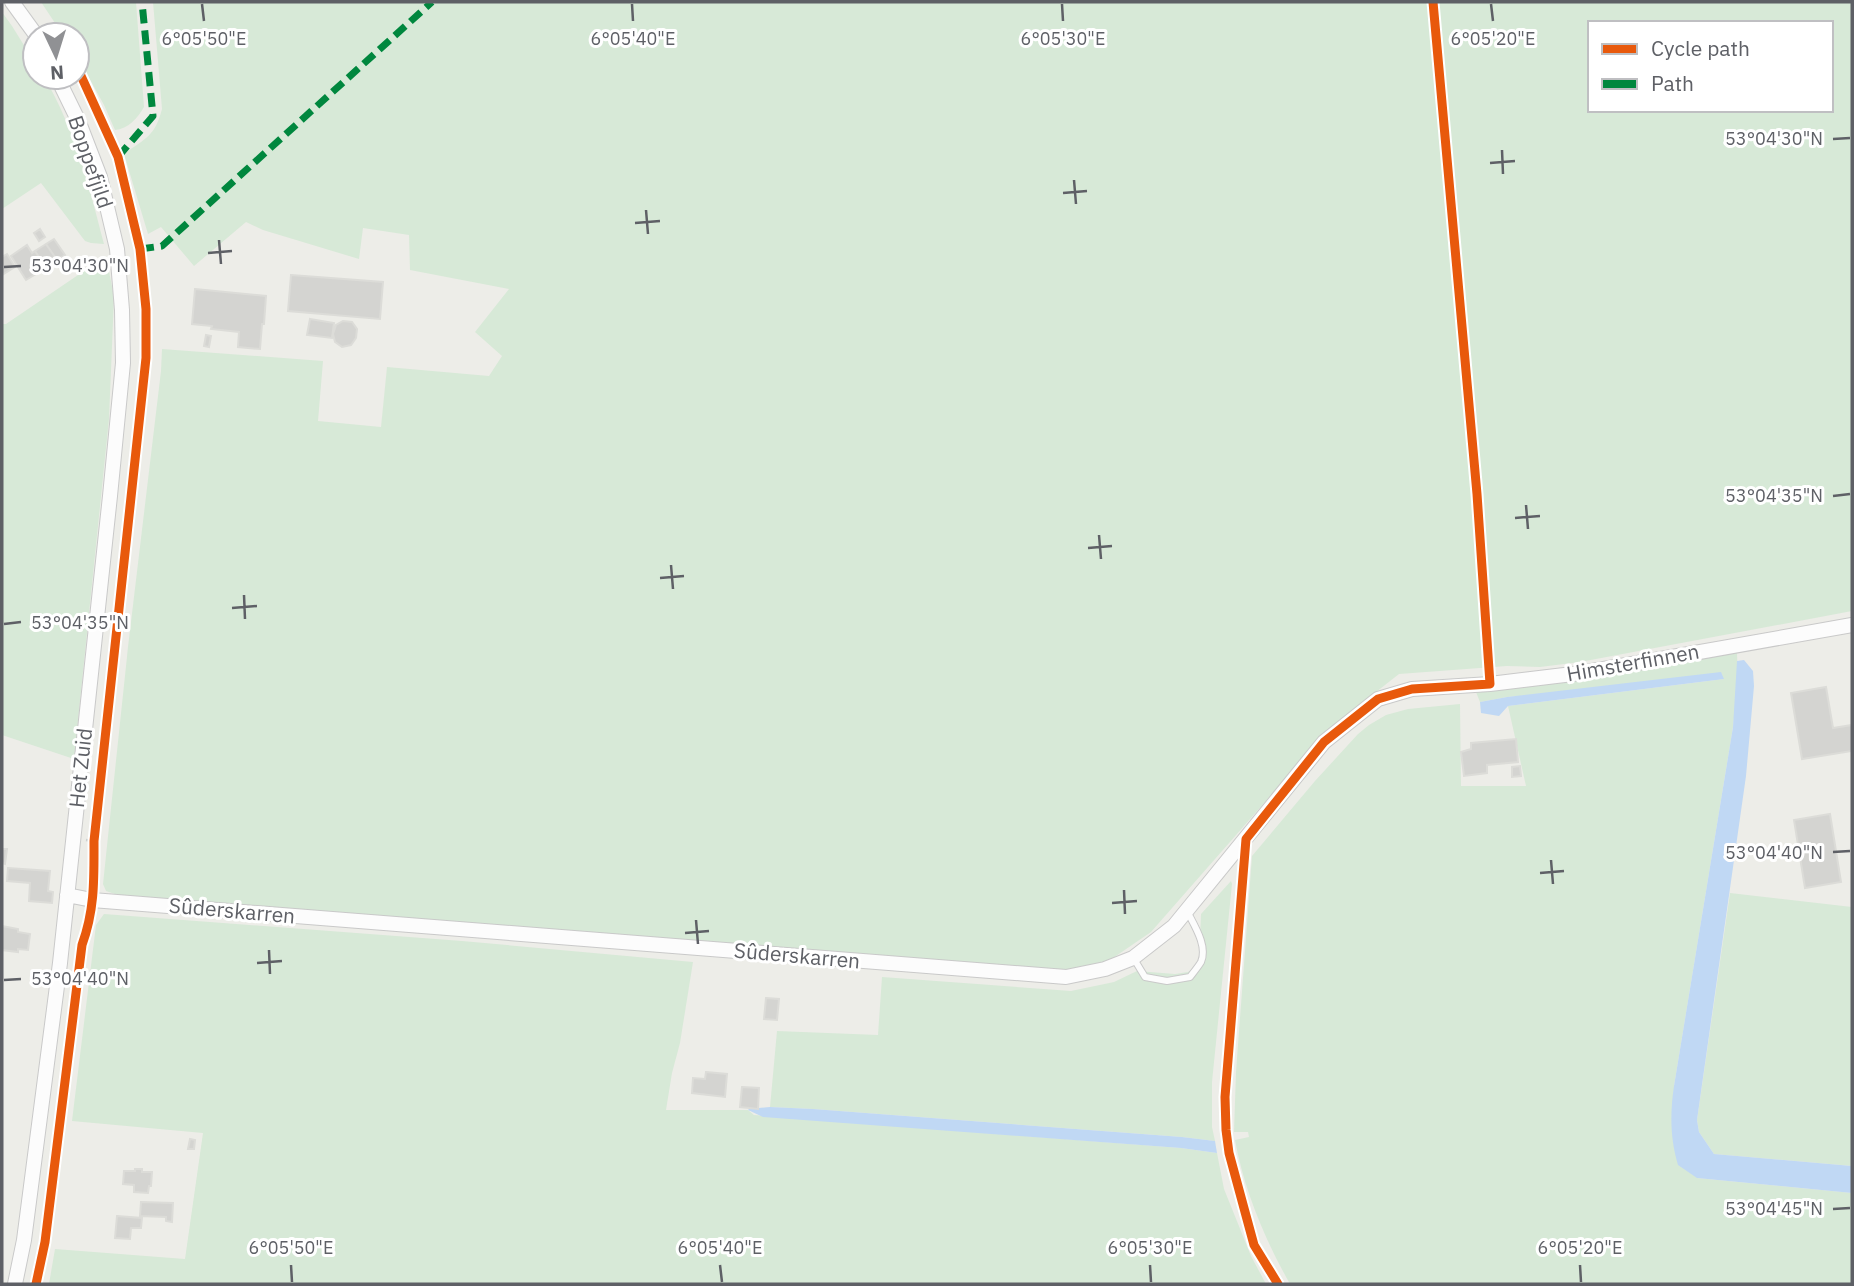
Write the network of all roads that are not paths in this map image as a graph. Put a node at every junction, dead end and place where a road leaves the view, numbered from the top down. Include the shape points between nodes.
1 (12, 2) edge
2 (26, 21) edge
3 (64, 91) edge
4 (117, 249) joint
5 (1852, 625) edge
6 (1412, 689) joint
7 (67, 895) junction
8 (1186, 910) junction
9 (1133, 958) junction
10 (15, 1284) edge

1 - 2 street
3 - 4 street, Boppefjild via 100,177
4 - 7 street, Het Zuid via 122,363
5 - 6 street, Himsterfinnen via 1581,673
6 - 8 street, Sûderskarren via 1378,699 1324,742
7 - 9 street, Sûderskarren via 1066,977 1105,970
7 - 10 street, Het Zuid
8 - 9 street, Sûderskarren via 1174,926
8 - 9 lane via 1202,946 1202,960 1190,977 1167,981 1145,977

